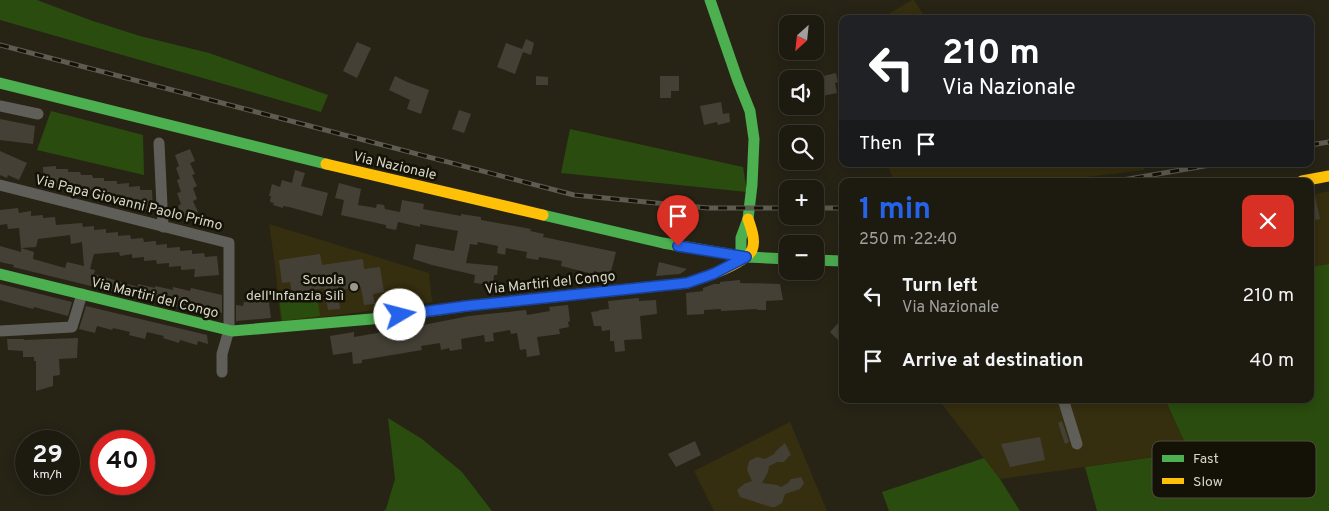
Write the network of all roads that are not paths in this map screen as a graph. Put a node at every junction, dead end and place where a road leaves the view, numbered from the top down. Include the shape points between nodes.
1 (710, 0) edge
2 (0, 83) edge
3 (0, 106) edge
4 (38, 114) dead end
5 (159, 143) dead end
6 (1329, 176) edge
7 (1314, 179) edge
8 (0, 185) edge
9 (748, 219) junction
10 (163, 226) junction
11 (741, 238) junction
12 (754, 241) junction
13 (663, 243) junction
14 (779, 256) edge
15 (746, 257) junction
16 (779, 259) edge
17 (824, 260) edge
18 (839, 261) edge
19 (0, 274) edge
20 (82, 294) junction
21 (0, 330) edge
22 (228, 330) junction
23 (222, 372) dead end
24 (1064, 403) edge
25 (1077, 444) dead end

1 - 9 street via 750,111 754,139
2 - 13 street, Via Nazionale via 316,162
3 - 4 street
5 - 10 street
6 - 7 street
8 - 10 street, Via Papa Giovanni Paolo Primo
9 - 11 street
9 - 12 street
10 - 22 street, Via Papa Giovanni Paolo Primo via 229,243
11 - 13 street via 734,244 724,245 696,240
11 - 15 street via 741,250
12 - 14 street via 761,248
12 - 15 street via 752,251
13 - 15 street, Via Nazionale
15 - 16 street, Via Nazionale
15 - 22 street, Via Martiri del Congo via 687,283 383,318
17 - 18 street
19 - 20 street, Via Martiri del Congo
20 - 21 street via 72,327
20 - 22 street, Via Martiri del Congo
22 - 23 street, Via Papa Giovanni Paolo Primo via 222,354
24 - 25 street

